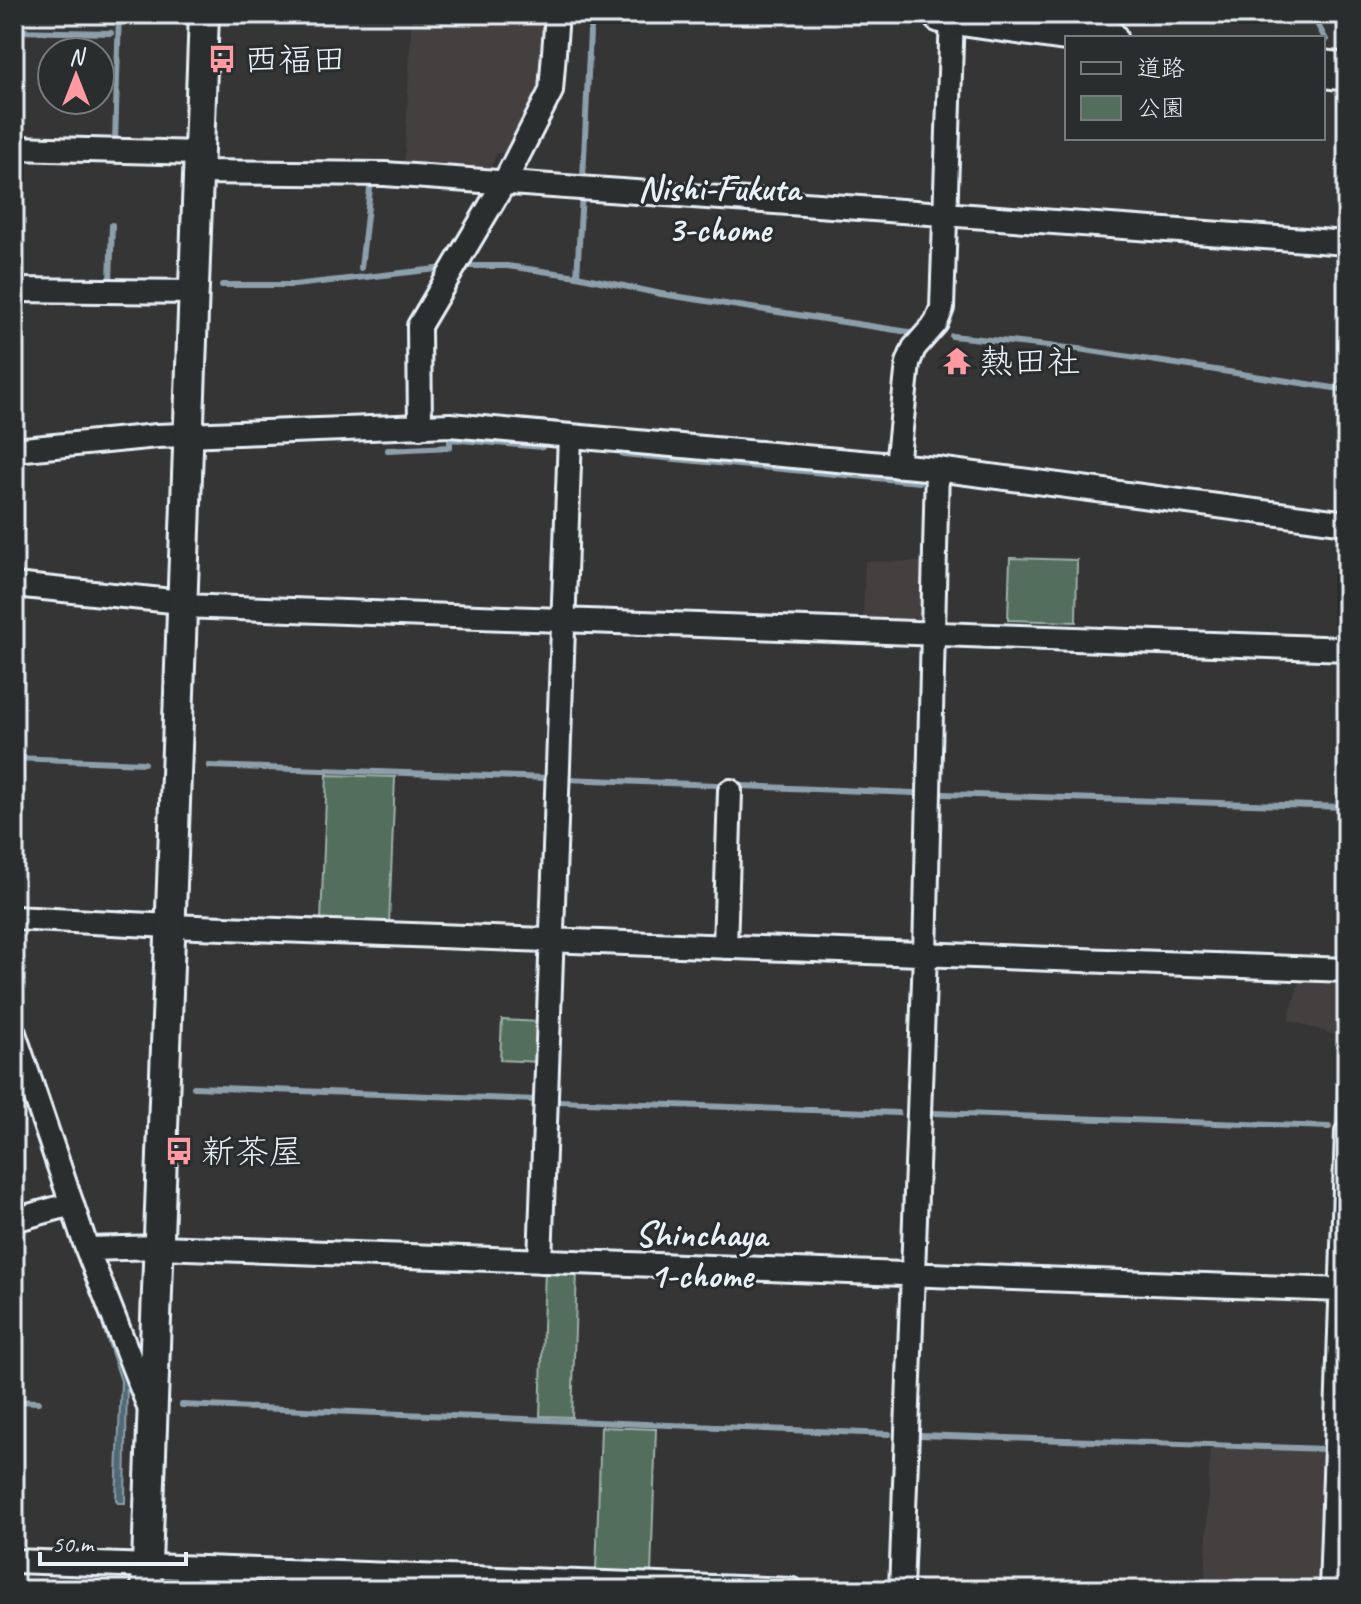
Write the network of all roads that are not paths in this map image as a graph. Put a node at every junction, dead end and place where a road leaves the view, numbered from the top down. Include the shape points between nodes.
1 (204, 14) edge
2 (557, 14) edge
3 (948, 15) edge
4 (1094, 36) edge
5 (1325, 69) edge
6 (1347, 72) edge
7 (14, 148) edge
8 (198, 163) junction
9 (505, 181) junction
10 (945, 214) junction
11 (1347, 243) edge
12 (14, 290) edge
13 (194, 292) junction
14 (420, 427) junction
15 (188, 436) junction
16 (570, 436) junction
17 (14, 450) edge
18 (897, 466) junction
19 (937, 469) junction
20 (1347, 523) edge
21 (14, 585) edge
22 (182, 604) junction
23 (563, 620) junction
24 (933, 634) junction
25 (1347, 649) edge
26 (730, 791) dead end
27 (14, 918) edge
28 (170, 926) junction
29 (551, 940) junction
30 (725, 947) junction
31 (925, 954) junction
32 (1347, 970) edge
33 (14, 1033) edge
34 (1347, 1132) edge
35 (72, 1204) junction
36 (14, 1220) edge
37 (159, 1247) junction
38 (87, 1249) junction
39 (540, 1261) junction
40 (913, 1274) junction
41 (1342, 1290) junction
42 (152, 1417) junction
43 (14, 1561) edge
44 (200, 1568) junction
45 (147, 1578) edge
46 (207, 1590) edge
47 (792, 1590) edge
48 (901, 1590) edge
49 (1331, 1590) edge

1 - 8 street
2 - 9 street via 551,91
3 - 4 main road
3 - 10 street
5 - 6 main road
7 - 8 street
8 - 9 street
8 - 13 street
9 - 10 street
9 - 14 street via 419,326
10 - 11 street
10 - 18 street via 942,308 908,363
12 - 13 street
13 - 15 street
14 - 15 street
14 - 16 street
15 - 17 street
15 - 22 street
16 - 18 street
16 - 23 street
18 - 19 street
19 - 20 street
19 - 24 street
21 - 22 street
22 - 23 street
22 - 28 street
23 - 24 street
23 - 29 street
24 - 25 street
24 - 31 street
26 - 30 street
27 - 28 street
28 - 29 street
28 - 37 street
29 - 30 street
29 - 39 street
30 - 31 street
31 - 32 street
31 - 40 street
33 - 35 street
34 - 41 street
35 - 36 street
35 - 38 street
37 - 38 street
37 - 39 street
37 - 42 street
38 - 42 street
39 - 40 street
40 - 41 street
40 - 48 street
41 - 49 street
42 - 45 street
43 - 45 street
44 - 45 street
44 - 46 street
44 - 47 street

